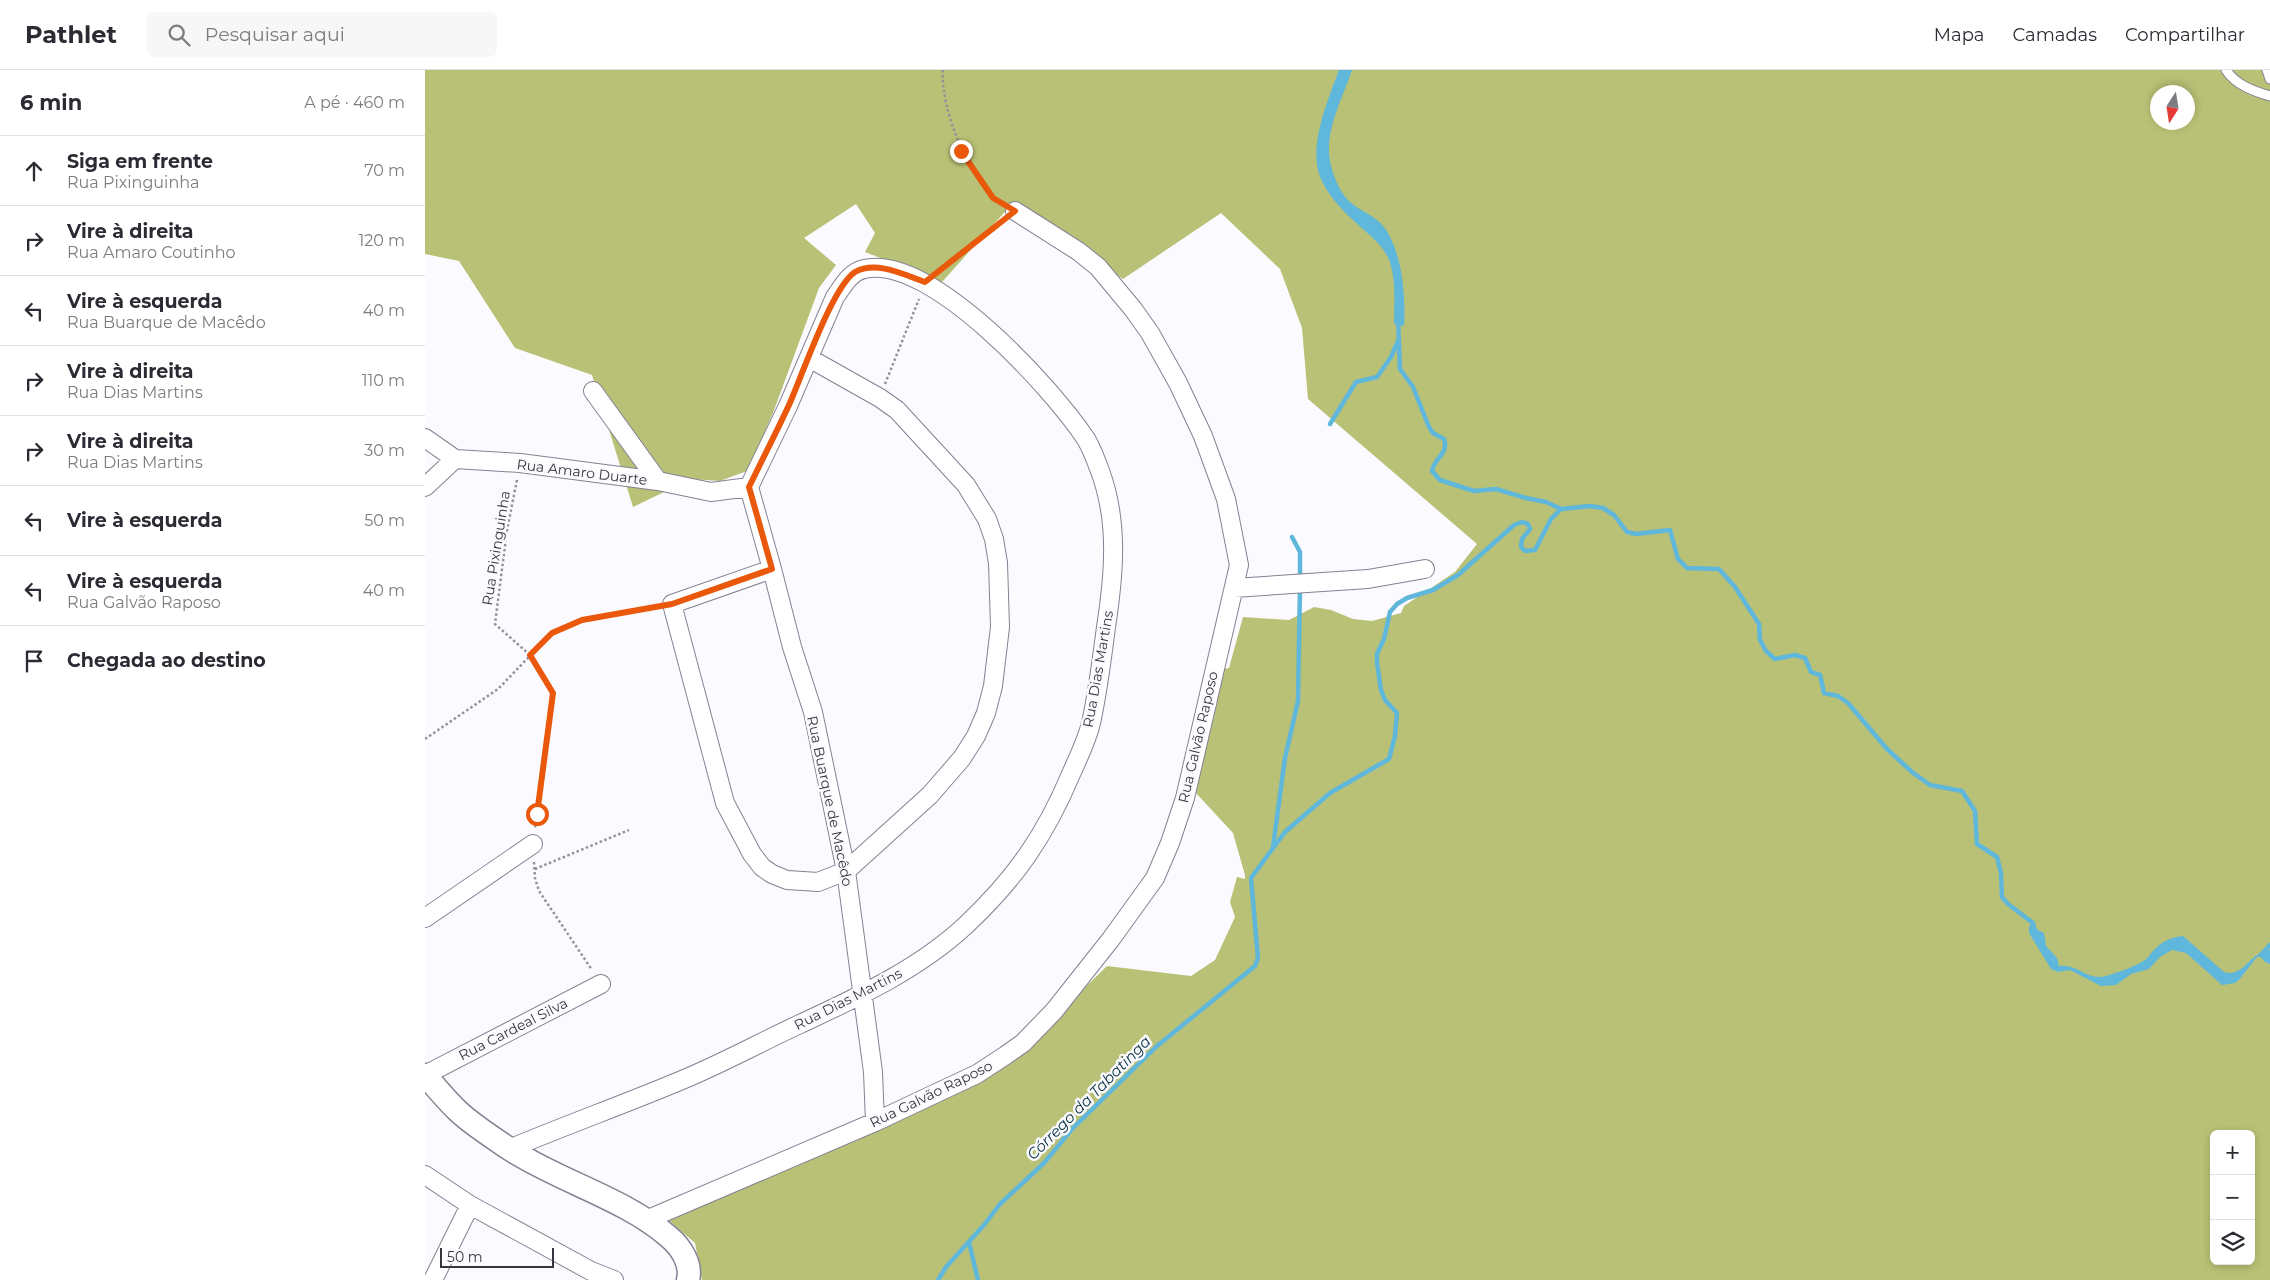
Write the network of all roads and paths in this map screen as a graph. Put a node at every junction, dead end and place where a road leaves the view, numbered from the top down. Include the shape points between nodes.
1 (943, 70) edge
2 (2226, 70) edge
3 (2267, 70) edge
4 (2270, 79) edge
5 (2270, 96) edge
6 (1015, 211) junction
7 (925, 282) junction
8 (809, 358) junction
9 (593, 391) dead end
10 (880, 398) junction
11 (425, 438) edge
12 (455, 459) junction
13 (520, 463) junction
14 (658, 481) junction
15 (425, 487) edge
16 (749, 487) junction
17 (772, 569) junction
18 (1425, 569) dead end
19 (1234, 588) junction
20 (672, 604) junction
21 (530, 655) junction
22 (425, 740) edge
23 (629, 830) dead end
24 (533, 844) junction
25 (535, 869) junction
26 (846, 871) junction
27 (425, 918) edge
28 (601, 984) joint
29 (862, 995) junction
30 (425, 1075) edge
31 (875, 1122) junction
32 (509, 1149) junction
33 (425, 1175) edge
34 (471, 1205) junction
35 (646, 1220) junction
36 (689, 1276) edge
37 (433, 1280) edge
38 (614, 1280) edge

1 - 6 path via 945,99 961,151 993,198
2 - 5 lane via 2242,85
3 - 4 lane
6 - 7 path
6 - 19 street, Rua Galvão Raposo via 1098,267 1150,333 1203,436 1226,499 1239,564
7 - 8 street, Rua Dias Martins via 880,268 866,268 855,273 835,297
7 - 10 path
7 - 29 street, Rua Dias Martins via 988,329 1024,362 1089,443 1101,473 1113,520 1113,584 1090,725 1056,811 1033,849 1001,890 963,928 902,972
8 - 10 street
8 - 16 street, Rua Dias Martins
9 - 14 street
10 - 26 street via 897,410 933,447 970,491 987,519 995,539 998,563 1000,627 993,686 976,736 930,795
11 - 12 street
12 - 13 street, Rua Amaro Duarte
12 - 15 street
13 - 14 street, Rua Amaro Duarte
13 - 21 path, Rua Pixinguinha via 507,530 495,624
14 - 16 street, Rua Amaro Duarte via 711,492
16 - 17 street, Rua Buarque de Macêdo
17 - 20 street
17 - 26 street, Rua Buarque de Macêdo via 791,647 813,712
18 - 19 street via 1368,579
19 - 31 street, Rua Galvão Raposo via 1185,798 1155,878 1054,1011 1023,1043 977,1074
20 - 21 path via 582,620 552,633
20 - 26 street via 725,803 752,854 762,867 787,880 818,882
21 - 22 path via 499,689
21 - 24 path, Rua Pixinguinha via 553,693
23 - 25 path
24 - 25 path, Rua Pixinguinha
24 - 27 street
25 - 28 path, Rua Pixinguinha via 539,891
26 - 29 street, Rua Buarque de Macêdo
28 - 30 street, Rua Cardeal Silva
29 - 31 street, Rua Buarque de Macêdo via 873,1072
29 - 32 street, Rua Dias Martins via 684,1079
30 - 32 street via 460,1113
31 - 35 street, Rua Galvão Raposo
32 - 35 street
33 - 34 street
34 - 37 street
34 - 38 street via 591,1271
35 - 36 street via 676,1244 687,1262

